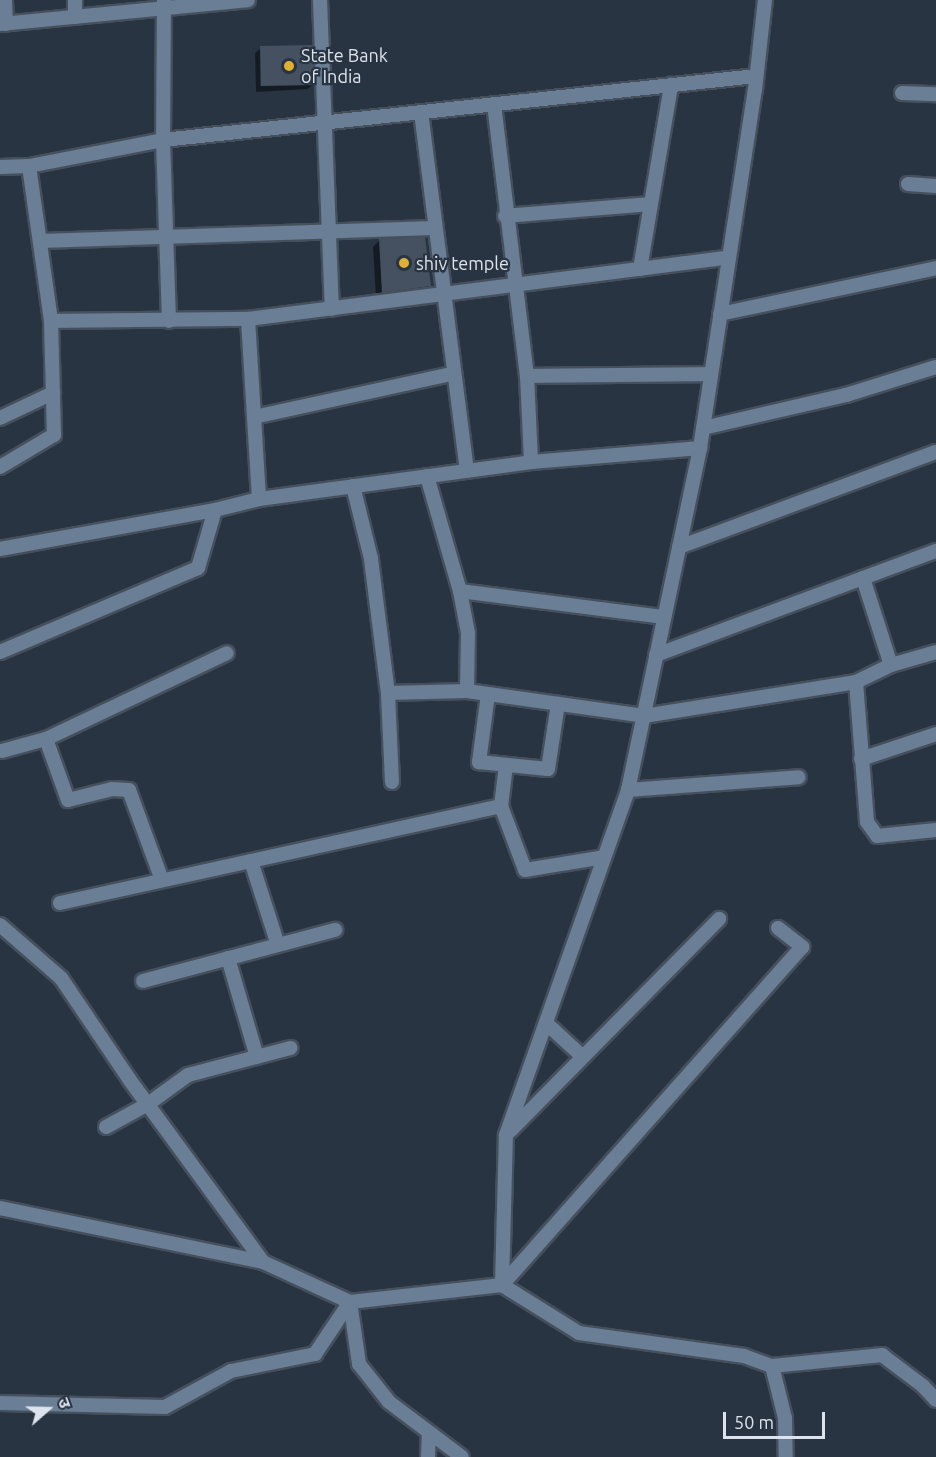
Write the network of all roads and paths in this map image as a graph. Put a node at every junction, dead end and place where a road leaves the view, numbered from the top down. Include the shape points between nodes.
1 (5, 0) edge
2 (75, 0) edge
3 (248, 0) edge
4 (320, 0) edge
5 (765, 0) edge
6 (164, 4) edge
7 (181, 4) edge
8 (75, 17) junction
9 (3, 24) edge
10 (756, 76) junction
11 (671, 85) junction
12 (902, 93) dead end
13 (936, 94) edge
14 (494, 104) junction
15 (421, 112) junction
16 (325, 123) junction
17 (163, 140) junction
18 (28, 166) junction
19 (0, 167) edge
20 (908, 184) dead end
21 (936, 186) edge
22 (651, 204) junction
23 (505, 216) junction
24 (434, 228) junction
25 (329, 231) junction
26 (166, 234) junction
27 (40, 241) junction
28 (729, 257) junction
29 (936, 268) edge
30 (640, 269) junction
31 (515, 285) junction
32 (444, 294) junction
33 (332, 309) junction
34 (720, 314) junction
35 (248, 320) junction
36 (51, 321) junction
37 (169, 321) junction
38 (936, 367) edge
39 (452, 374) junction
40 (711, 374) junction
41 (527, 376) junction
42 (53, 393) junction
43 (254, 417) junction
44 (0, 418) edge
45 (703, 428) junction
46 (700, 448) junction
47 (936, 452) edge
48 (531, 462) junction
49 (0, 467) edge
50 (467, 471) junction
51 (427, 476) junction
52 (353, 486) junction
53 (259, 498) junction
54 (215, 510) junction
55 (679, 547) junction
56 (0, 549) edge
57 (936, 551) edge
58 (863, 578) junction
59 (460, 591) junction
60 (664, 617) junction
61 (0, 652) edge
62 (936, 652) edge
63 (227, 653) dead end
64 (657, 655) junction
65 (891, 665) junction
66 (856, 682) junction
67 (467, 691) junction
68 (388, 693) junction
69 (488, 694) junction
70 (558, 704) junction
71 (644, 716) junction
72 (936, 734) edge
73 (46, 739) junction
74 (1, 748) edge
75 (861, 759) junction
76 (506, 765) junction
77 (799, 777) dead end
78 (392, 782) dead end
79 (628, 790) junction
80 (501, 806) junction
81 (936, 830) edge
82 (604, 857) junction
83 (251, 861) junction
84 (162, 880) junction
85 (60, 903) dead end
86 (719, 919) dead end
87 (0, 925) edge
88 (778, 928) dead end
89 (335, 930) dead end
90 (278, 945) junction
91 (228, 958) junction
92 (143, 981) dead end
93 (546, 1023) junction
94 (290, 1048) dead end
95 (257, 1057) junction
96 (583, 1057) junction
97 (148, 1104) junction
98 (106, 1127) dead end
99 (506, 1135) junction
100 (0, 1208) edge
101 (263, 1262) junction
102 (502, 1285) junction
103 (350, 1302) junction
104 (772, 1366) junction
105 (931, 1388) edge
106 (936, 1400) edge
107 (0, 1403) edge
108 (429, 1434) junction
109 (428, 1457) edge
110 (462, 1457) edge
111 (786, 1457) edge

1 - 9 street
2 - 8 street
3 - 7 street
4 - 16 street
5 - 10 street
6 - 7 street
6 - 8 street
6 - 17 street
8 - 9 street
10 - 11 street
10 - 28 street
11 - 14 street
11 - 22 street
12 - 13 street
14 - 15 street
14 - 23 street
15 - 16 street
15 - 24 street
16 - 17 street
16 - 25 street
17 - 18 street
17 - 26 street
18 - 19 street
18 - 27 street
20 - 21 street
22 - 23 street
22 - 30 street
23 - 31 street
24 - 25 street
24 - 32 street
25 - 26 street
25 - 33 street
26 - 27 street
26 - 37 street
27 - 36 street
28 - 30 street
28 - 34 street
29 - 34 street
30 - 31 street
31 - 32 street
31 - 41 street
32 - 33 street
32 - 39 street
33 - 35 street
34 - 40 street
35 - 37 street
35 - 43 street
36 - 37 street
36 - 42 street
38 - 45 street via 846,394
39 - 43 street
39 - 50 street
40 - 41 street
40 - 45 street
41 - 48 street
42 - 44 street
42 - 49 street via 54,435
43 - 53 street
45 - 46 street
46 - 48 street
46 - 55 street
47 - 55 street
48 - 50 street
50 - 51 street
51 - 52 street
51 - 59 street
52 - 53 street
52 - 68 street via 371,559
53 - 54 street
54 - 56 street
54 - 61 street via 198,568
55 - 60 street
57 - 58 street
58 - 64 street
58 - 65 street
59 - 60 street
59 - 67 street via 468,633
60 - 64 street
62 - 65 street
63 - 73 street
64 - 71 street
65 - 66 street
66 - 71 street
66 - 75 street
67 - 68 street
67 - 69 street
68 - 78 street
69 - 70 street
69 - 76 street via 479,762
70 - 71 street
70 - 76 street via 548,770
71 - 79 street
72 - 75 street
73 - 74 street
73 - 84 street via 68,800 112,789 129,790
75 - 81 street via 867,822 877,836
76 - 80 street
77 - 79 street
79 - 82 street
80 - 82 street via 525,870
80 - 83 street
82 - 93 street
83 - 84 street
83 - 90 street
84 - 85 street
86 - 96 street
87 - 97 street via 61,978
88 - 102 street via 802,947
89 - 90 street
90 - 91 street
91 - 92 street
91 - 95 street
93 - 96 street
93 - 99 street
94 - 95 street
95 - 97 street via 188,1076
96 - 99 street
97 - 98 street
97 - 101 street
99 - 102 street
100 - 101 street
101 - 103 street
102 - 103 street
102 - 104 street via 579,1333 744,1356
103 - 107 street via 315,1354 231,1371 165,1407
103 - 108 street via 359,1364 389,1402
104 - 105 street via 882,1355
104 - 111 street via 785,1418
105 - 106 street
108 - 109 street
108 - 110 street

